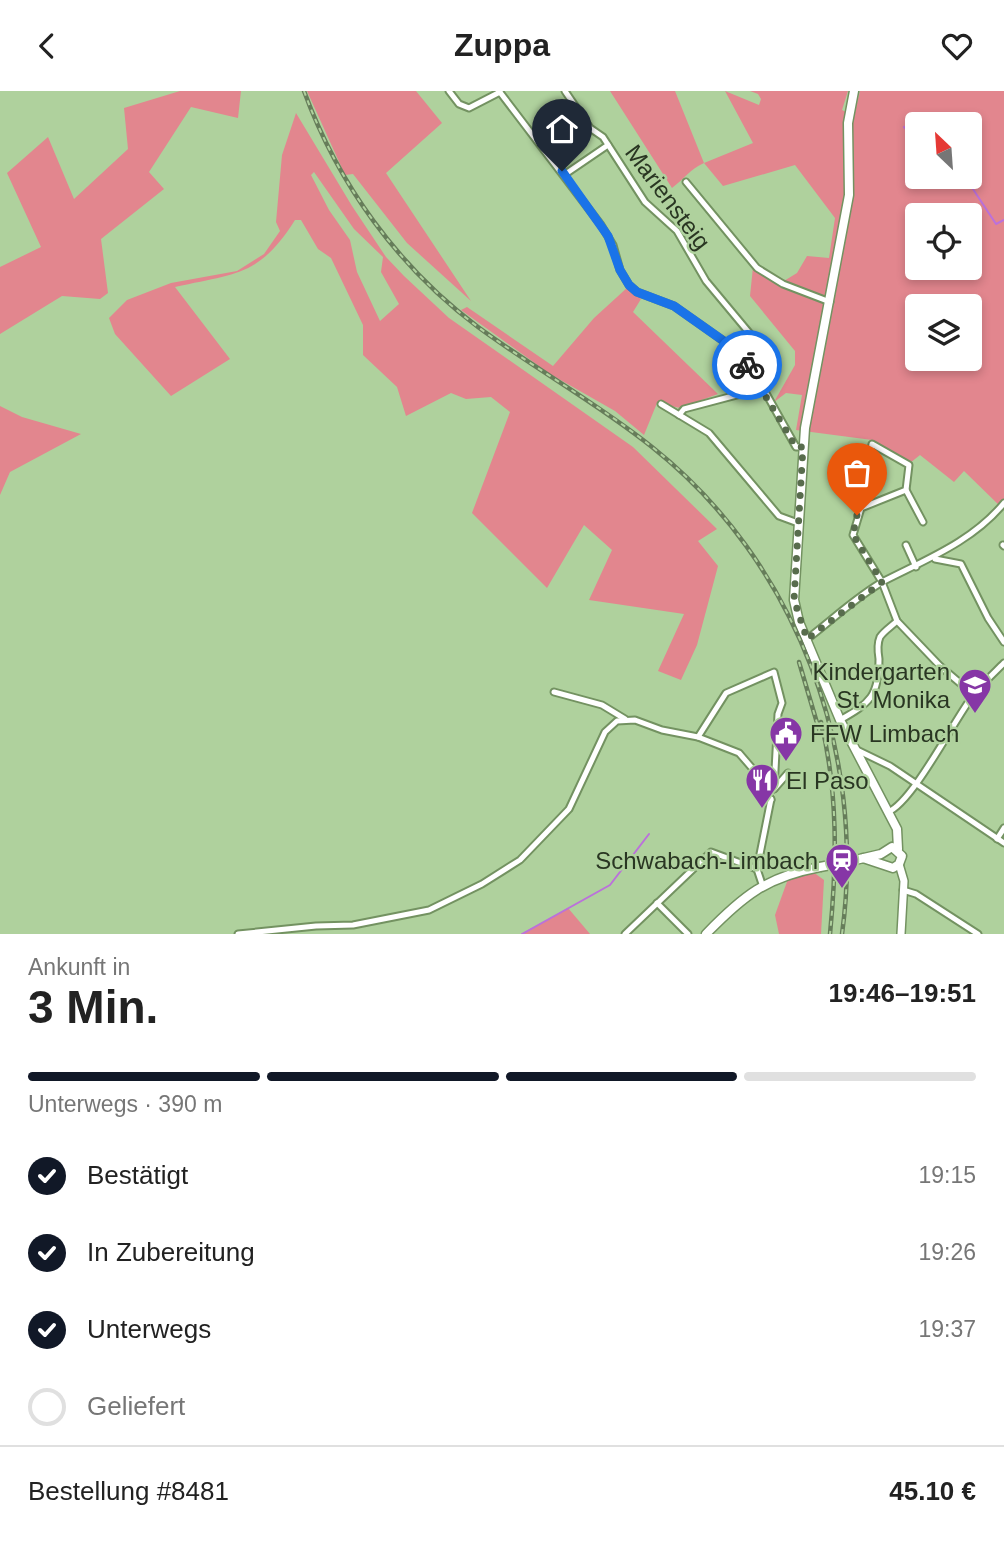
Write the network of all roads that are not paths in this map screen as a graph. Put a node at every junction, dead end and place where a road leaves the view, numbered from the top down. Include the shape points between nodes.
1 (449, 91) edge
2 (500, 91) edge
3 (565, 91) edge
4 (854, 91) edge
5 (608, 145) junction
6 (565, 175) junction
7 (685, 182) dead end
8 (830, 302) junction
9 (745, 361) junction
10 (763, 388) junction
11 (661, 404) dead end
12 (679, 415) junction
13 (803, 447) junction
14 (906, 490) junction
15 (1004, 503) edge
16 (861, 508) junction
17 (923, 522) dead end
18 (798, 523) junction
19 (906, 545) dead end
20 (932, 559) junction
21 (916, 568) junction
22 (882, 582) junction
23 (897, 621) junction
24 (807, 639) junction
25 (1004, 642) edge
26 (1004, 663) edge
27 (554, 692) dead end
28 (974, 695) junction
29 (625, 719) junction
30 (840, 720) junction
31 (698, 737) junction
32 (854, 748) junction
33 (788, 773) dead end
34 (915, 784) junction
35 (774, 789) junction
36 (771, 800) junction
37 (888, 812) junction
38 (1004, 828) edge
39 (997, 839) junction
40 (1004, 843) edge
41 (895, 848) junction
42 (881, 858) junction
43 (896, 866) junction
44 (757, 869) junction
45 (762, 884) junction
46 (903, 888) junction
47 (657, 903) junction
48 (321, 925) junction
49 (239, 934) edge
50 (323, 934) edge
51 (625, 934) edge
52 (688, 934) edge
53 (706, 934) edge
54 (901, 934) edge
55 (978, 934) edge

1 - 2 street via 469,108
2 - 6 street
3 - 5 street, Mariensteig
4 - 8 main road via 848,123 849,180
5 - 6 street
5 - 9 street, Mariensteig via 645,202 677,230 706,281 751,335 754,342
6 - 9 street via 608,236 629,285 674,306
7 - 8 street via 757,268 783,284
8 - 13 main road
9 - 10 street
10 - 12 street via 684,409
10 - 13 street via 796,447
11 - 12 street
12 - 18 street via 709,433 779,516
13 - 18 main road
14 - 16 street
14 - 16 street via 909,465 872,444
14 - 17 street
15 - 20 street
16 - 22 street via 853,535
18 - 24 main road via 794,600
19 - 21 street
20 - 21 street
20 - 25 street via 961,564
21 - 22 street
22 - 23 street
22 - 24 street
23 - 28 street
23 - 30 street via 878,644 875,694
24 - 30 main road
26 - 28 street
27 - 29 street via 602,705
28 - 34 street
29 - 31 street
29 - 48 street via 605,732 569,809 503,872 429,910 353,925
30 - 32 main road
31 - 35 street via 726,693 774,672 782,703
31 - 36 street via 739,753
32 - 34 street
32 - 37 main road
33 - 35 street
34 - 37 street
34 - 39 street
35 - 36 street
36 - 44 street
37 - 41 main road via 899,835
38 - 39 street
39 - 40 street
41 - 42 main road
41 - 43 main road via 902,856
42 - 43 main road
42 - 45 main road, bridge via 786,874
43 - 46 street
44 - 45 street
44 - 47 street via 711,852
45 - 53 main road
46 - 54 street
46 - 55 street
47 - 51 street
47 - 52 street
48 - 49 street
48 - 50 street

